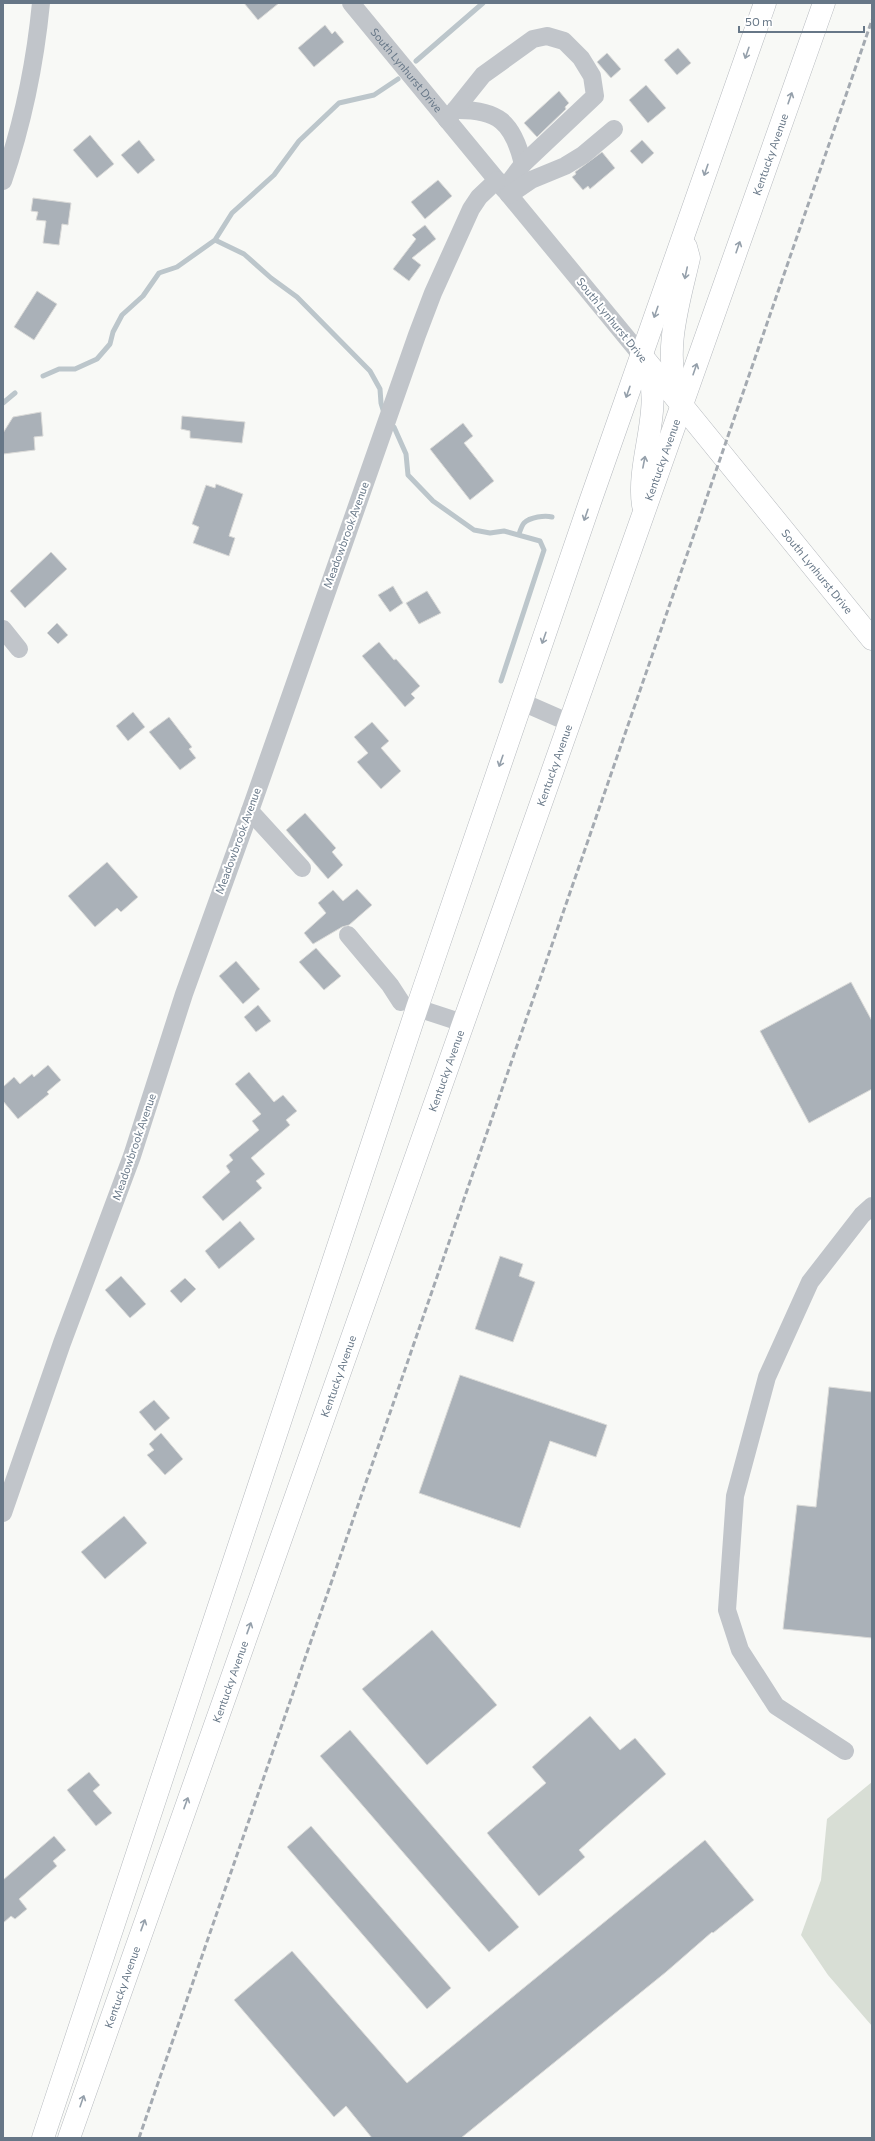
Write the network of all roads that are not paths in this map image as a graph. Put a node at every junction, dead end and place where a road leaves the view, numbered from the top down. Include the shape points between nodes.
1 (41, 3) edge
2 (351, 3) edge
3 (765, 3) edge
4 (824, 3) edge
5 (451, 115) junction
6 (614, 129) dead end
7 (523, 164) junction
8 (3, 181) edge
9 (503, 188) junction
10 (683, 235) junction
11 (641, 355) junction
12 (682, 406) junction
13 (644, 514) junction
14 (3, 629) edge
15 (872, 639) edge
16 (19, 649) dead end
17 (522, 702) junction
18 (570, 723) junction
19 (250, 811) junction
20 (302, 868) dead end
21 (348, 935) dead end
22 (409, 1005) junction
23 (463, 1023) junction
24 (872, 1206) edge
25 (3, 1513) edge
26 (845, 1751) dead end
27 (43, 2138) edge
28 (69, 2138) edge

1 - 8 street via 32,75
2 - 5 street, South Lynhurst Drive
3 -> 10 main road
12 -> 4 main road, Kentucky Avenue
5 - 7 street via 477,109 500,120 511,131
5 - 7 street via 483,75 515,50 533,39 547,36 564,41 581,58 592,76 595,96
5 - 9 street, South Lynhurst Drive
6 - 9 street via 565,166
7 - 9 street
9 - 11 street, South Lynhurst Drive
9 - 19 street, Meadowbrook Avenue via 479,197 471,209 426,311
10 -> 11 main road
10 -> 12 main road via 689,258 671,364 672,380
11 - 12 main road, South Lynhurst Drive
13 -> 11 main road via 641,476 650,433 652,404 649,376
11 -> 17 main road
12 - 13 main road, Kentucky Avenue
12 - 15 main road, South Lynhurst Drive
13 - 18 main road, Kentucky Avenue
14 - 16 street
17 - 18 street
17 -> 22 main road
18 - 23 main road, Kentucky Avenue
19 - 20 street
19 - 25 street, Meadowbrook Avenue via 184,994 132,1156 62,1343
21 - 22 street
22 - 23 street
22 - 27 main road
28 -> 23 main road, Kentucky Avenue
24 - 26 street via 862,1215 810,1282 767,1377 735,1496 727,1610 740,1650 776,1706

